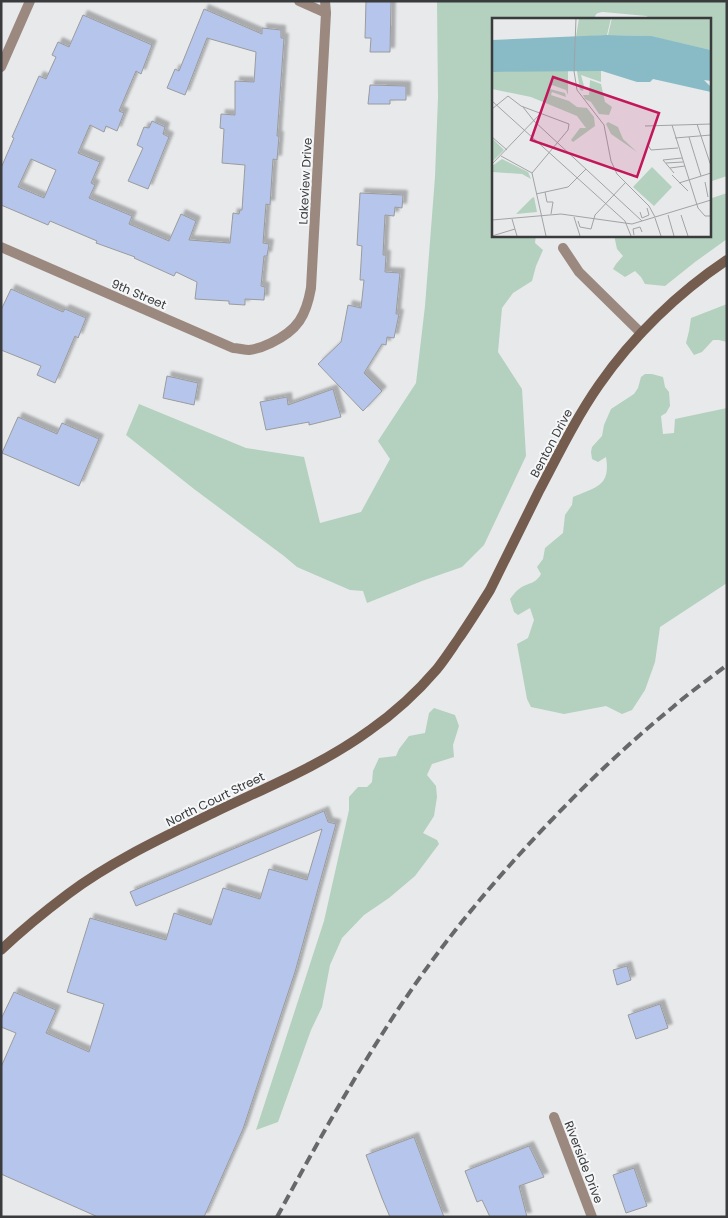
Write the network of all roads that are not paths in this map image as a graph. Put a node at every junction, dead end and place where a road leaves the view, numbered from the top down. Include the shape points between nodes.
1 (30, 1) edge
2 (299, 1) edge
3 (326, 1) edge
4 (326, 13) junction
5 (1, 66) edge
6 (1, 247) edge
7 (563, 248) dead end
8 (727, 260) edge
9 (641, 334) junction
10 (269, 344) joint
11 (437, 669) joint
12 (1, 950) edge
13 (554, 1116) dead end
14 (592, 1217) edge

1 - 5 street
2 - 4 street
3 - 4 street, Lakeview Drive
4 - 10 street, Lakeview Drive via 309,302 295,328
6 - 10 street, 9th Street via 233,348 250,350
7 - 9 street via 579,272
8 - 9 street, Benton Drive via 683,293
9 - 11 street, Benton Drive via 609,371 578,418 490,590
11 - 12 street, North Court Street via 372,730 307,769 106,869 69,893
13 - 14 street, Riverside Drive

